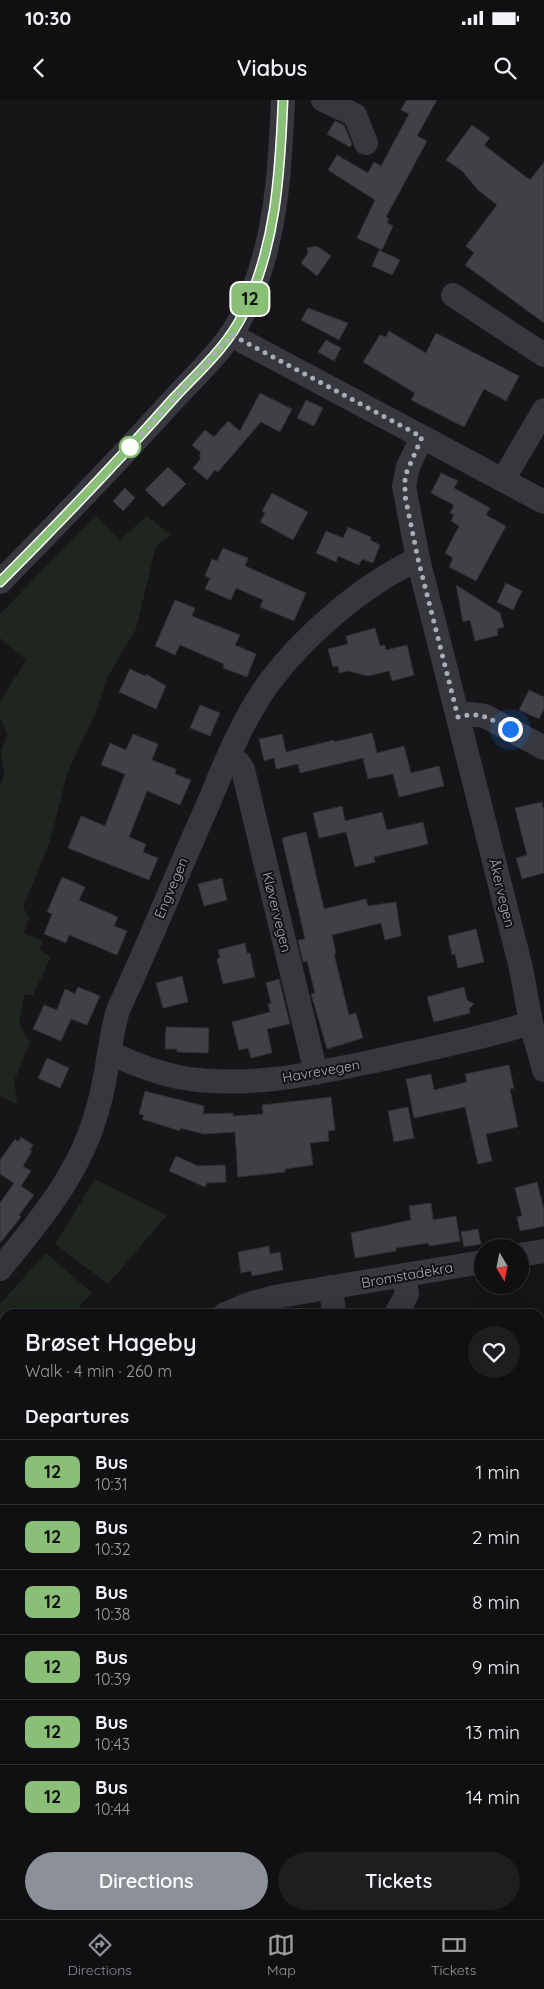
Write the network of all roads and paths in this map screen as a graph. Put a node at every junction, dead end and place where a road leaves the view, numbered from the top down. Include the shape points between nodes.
1 (283, 100) edge
2 (323, 100) edge
3 (366, 142) dead end
4 (453, 295) dead end
5 (232, 335) junction
6 (544, 355) edge
7 (544, 410) edge
8 (422, 437) junction
9 (503, 480) junction
10 (544, 502) edge
11 (418, 559) junction
12 (0, 582) edge
13 (458, 717) junction
14 (533, 734) edge
15 (544, 748) edge
16 (229, 755) junction
17 (531, 1023) junction
18 (110, 1053) junction
19 (544, 1070) edge
20 (316, 1073) junction
21 (544, 1251) edge
22 (529, 1254) edge
23 (474, 1263) edge
24 (0, 1269) edge
25 (404, 1275) junction
26 (331, 1287) junction
27 (238, 1309) edge
28 (333, 1309) edge
29 (399, 1309) edge

1 - 5 street via 272,228 255,288
2 - 3 street via 355,115
4 - 6 street
5 - 8 street
5 - 12 street via 95,486
7 - 9 street
8 - 9 street
8 - 11 street, Åkervegen via 408,467 404,486
9 - 10 street
11 - 13 street, Åkervegen
11 - 16 street, Engvegen via 374,583 303,644 280,668 258,700
13 - 14 street via 469,714 485,716
13 - 17 street, Åkervegen via 521,968
14 - 15 street
16 - 18 street, Engvegen via 118,1010
16 - 20 street, Kløvervegen via 243,770
17 - 19 street, Åkervegen
17 - 20 street, Havrevegen via 461,1042
18 - 20 street, Havrevegen via 152,1070 212,1081 255,1081
18 - 24 street, Engvegen via 99,1105 75,1168 44,1215
21 - 22 street
23 - 25 street, Bromstadekra
25 - 26 street, Bromstadekra
25 - 29 street via 407,1294
26 - 27 street, Bromstadekra via 274,1297
26 - 28 street

